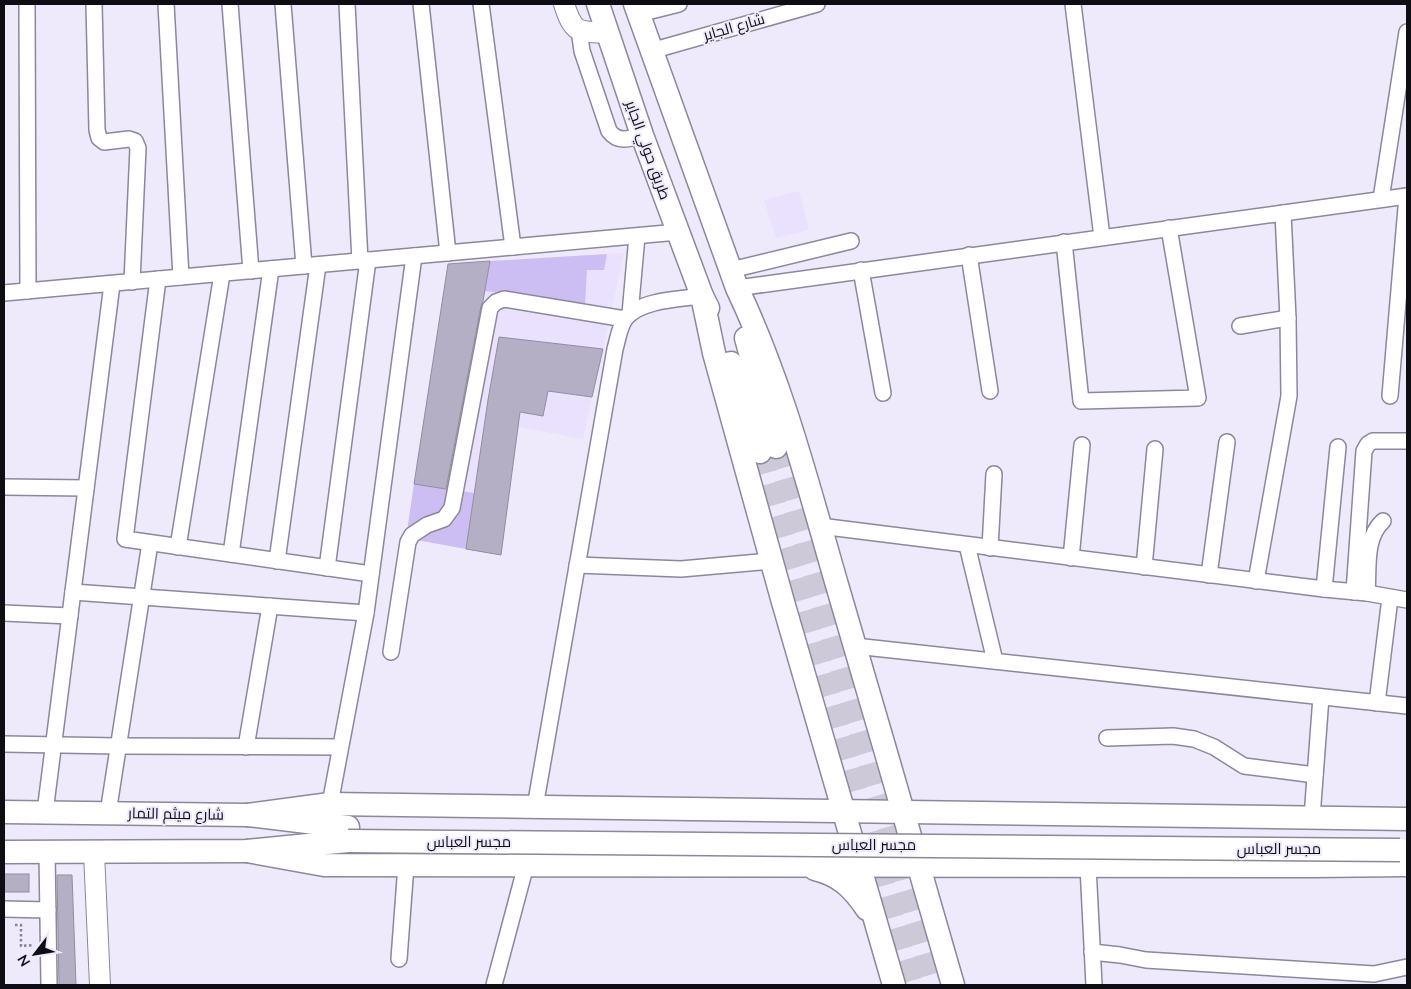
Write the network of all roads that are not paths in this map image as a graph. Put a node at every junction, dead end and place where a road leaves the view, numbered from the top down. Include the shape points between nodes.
1 (27, 4) edge
2 (94, 4) edge
3 (166, 4) edge
4 (230, 4) edge
5 (283, 4) edge
6 (347, 4) edge
7 (421, 4) edge
8 (480, 4) edge
9 (564, 4) edge
10 (598, 4) edge
11 (679, 4) edge
12 (817, 4) edge
13 (1073, 4) edge
14 (637, 9) edge
15 (579, 30) junction
16 (1407, 32) edge
17 (608, 34) junction
18 (651, 51) junction
19 (642, 135) junction
20 (1407, 196) edge
21 (1381, 199) junction
22 (1283, 213) junction
23 (1169, 228) junction
24 (678, 232) junction
25 (637, 236) junction
26 (1102, 237) junction
27 (851, 241) dead end
28 (1064, 242) junction
29 (513, 247) junction
30 (448, 253) junction
31 (969, 255) junction
32 (414, 256) junction
33 (364, 261) junction
34 (311, 265) junction
35 (271, 269) junction
36 (861, 270) junction
37 (251, 271) junction
38 (222, 274) junction
39 (181, 277) junction
40 (158, 279) junction
41 (734, 279) junction
42 (132, 282) junction
43 (112, 284) junction
44 (28, 291) junction
45 (1403, 291) edge
46 (4, 293) edge
47 (702, 296) junction
48 (628, 317) junction
49 (1288, 318) junction
50 (1240, 326) dead end
51 (990, 391) dead end
52 (882, 393) dead end
53 (1390, 396) dead end
54 (1407, 441) edge
55 (1227, 442) dead end
56 (1082, 445) dead end
57 (1338, 447) dead end
58 (1155, 449) dead end
59 (994, 474) dead end
60 (4, 487) edge
61 (86, 488) junction
62 (1383, 521) dead end
63 (820, 526) junction
64 (150, 543) junction
65 (966, 545) junction
66 (178, 547) junction
67 (990, 548) junction
68 (230, 554) junction
69 (1071, 558) junction
70 (277, 561) junction
71 (771, 561) junction
72 (577, 565) junction
73 (1144, 567) junction
74 (327, 568) junction
75 (371, 574) junction
76 (1209, 575) junction
77 (1256, 581) junction
78 (1324, 589) junction
79 (73, 592) junction
80 (1361, 592) junction
81 (141, 597) junction
82 (1390, 598) junction
83 (1407, 600) edge
84 (270, 606) junction
85 (4, 613) edge
86 (366, 613) junction
87 (70, 616) junction
88 (855, 646) junction
89 (391, 652) dead end
90 (995, 662) junction
91 (1320, 696) junction
92 (1377, 703) junction
93 (1407, 706) edge
94 (1107, 738) dead end
95 (4, 744) edge
96 (54, 745) junction
97 (118, 746) junction
98 (246, 747) junction
99 (340, 747) junction
100 (829, 764) junction
101 (890, 768) junction
102 (1315, 775) junction
103 (330, 804) junction
104 (535, 807) junction
105 (791, 810) junction
106 (843, 811) junction
107 (4, 812) edge
108 (45, 812) junction
109 (903, 812) junction
110 (945, 812) junction
111 (108, 813) junction
112 (248, 814) junction
113 (1312, 817) junction
114 (348, 834) junction
115 (1405, 842) edge
116 (247, 851) junction
117 (4, 852) edge
118 (47, 852) junction
119 (94, 853) junction
120 (406, 865) junction
121 (526, 866) junction
122 (802, 866) junction
123 (858, 866) junction
124 (919, 866) junction
125 (951, 866) junction
126 (1088, 866) junction
127 (931, 907) junction
128 (4, 909) edge
129 (48, 910) junction
130 (875, 923) junction
131 (1092, 952) junction
132 (399, 959) dead end
133 (1407, 967) edge
134 (49, 985) edge
135 (100, 985) edge
136 (494, 985) edge
137 (894, 985) edge
138 (953, 985) edge
139 (1094, 985) edge

1 - 44 street
2 - 42 street via 99,138 104,142 130,139 138,148
3 - 39 street
4 - 37 street
5 - 34 street
6 - 33 street
7 - 30 street
8 - 29 street
9 - 15 main road via 571,24
10 - 17 highway, طريق حولي الجاير
11 - 14 street
12 - 18 street, شارع الجاير
13 - 26 street
14 - 18 highway
15 - 17 main road
15 - 19 street via 582,51 612,136 620,139
16 - 21 street
17 - 19 highway, طريق حولي الجاير
18 - 41 highway
19 - 24 highway, طريق حولي الجاير
20 - 21 street
20 - 45 street
21 - 22 street
22 - 23 street
22 - 49 street
23 - 26 street
23 - 28 street via 1198,398 1081,401
24 - 25 street
24 - 47 highway, طريق حولي الجاير
25 - 29 street
25 - 48 street
26 - 28 street
27 - 41 street
28 - 31 street
29 - 30 street
30 - 32 street
31 - 36 street
31 - 51 street
32 - 33 street
32 - 75 street
33 - 34 street
33 - 74 street
34 - 35 street
34 - 70 street
35 - 37 street
35 - 68 street
36 - 41 street
36 - 52 street
37 - 38 street
38 - 39 street
38 - 66 street
39 - 40 street
40 - 42 street
40 - 64 street via 125,539
41 - 47 highway via 768,449
41 - 63 highway via 779,391
42 - 43 street
43 - 44 street
43 - 61 street
44 - 46 street
45 - 53 street
47 - 48 street via 648,305
47 - 71 highway via 714,353
48 - 72 street via 621,327 616,349
48 - 89 street via 504,299 490,308 452,508 444,519 427,525 408,542
49 - 50 street
49 - 77 street via 1289,396
54 - 80 street via 1374,441 1364,451
55 - 76 street
56 - 69 street
57 - 78 street
58 - 73 street
59 - 67 street
60 - 61 street
61 - 79 street
62 - 80 street via 1370,542
63 - 65 street
63 - 88 highway
64 - 66 street
64 - 81 street
65 - 67 street
65 - 90 street
66 - 68 street
67 - 69 street
68 - 70 street
69 - 73 street
70 - 74 street
71 - 72 street via 682,569
71 - 100 highway
72 - 104 street
73 - 76 street
74 - 75 street
75 - 86 street
76 - 77 street
77 - 78 street
78 - 80 street
79 - 81 street
79 - 87 street
80 - 82 street
81 - 84 street
81 - 97 street
82 - 83 street
82 - 92 street
84 - 86 street
84 - 98 street
85 - 87 street
86 - 99 street
87 - 96 street
88 - 90 street
88 - 101 highway
90 - 91 street
91 - 92 street
91 - 102 street
92 - 93 street
94 - 102 street via 1173,736 1194,739 1244,766
95 - 96 street
96 - 97 street
96 - 108 street
97 - 98 street
97 - 111 street
98 - 99 street
99 - 103 street
100 - 105 highway via 827,781 818,796 805,806
100 - 106 highway
101 - 109 highway
101 - 110 highway via 915,801
102 - 113 street
103 - 104 highway
103 - 112 highway
104 - 105 highway
105 - 106 highway
106 - 109 highway
106 - 123 highway
107 - 108 highway, شارع ميثم التمار
108 - 111 highway, شارع ميثم التمار
109 - 110 highway
109 - 124 highway
110 - 113 highway
111 - 112 highway, شارع ميثم التمار
112 - 114 highway, شارع ميثم التمار
113 - 115 highway
114 - 115 highway, مجسر العباس
114 - 116 highway
115 - 126 highway via 1381,866
116 - 119 highway
116 - 120 highway via 324,865
117 - 118 highway
118 - 119 highway
118 - 129 street
119 - 135 main road
120 - 121 highway
120 - 132 street
121 - 122 highway
121 - 136 street
122 - 123 highway
122 - 130 highway via 830,872 838,878 858,897
123 - 124 highway
123 - 130 highway
124 - 125 highway
124 - 127 highway
125 - 126 highway
125 - 127 highway via 934,879
126 - 131 street
127 - 138 highway
128 - 129 street
129 - 134 street
130 - 137 highway
131 - 133 street via 1146,960 1374,974
131 - 139 street

